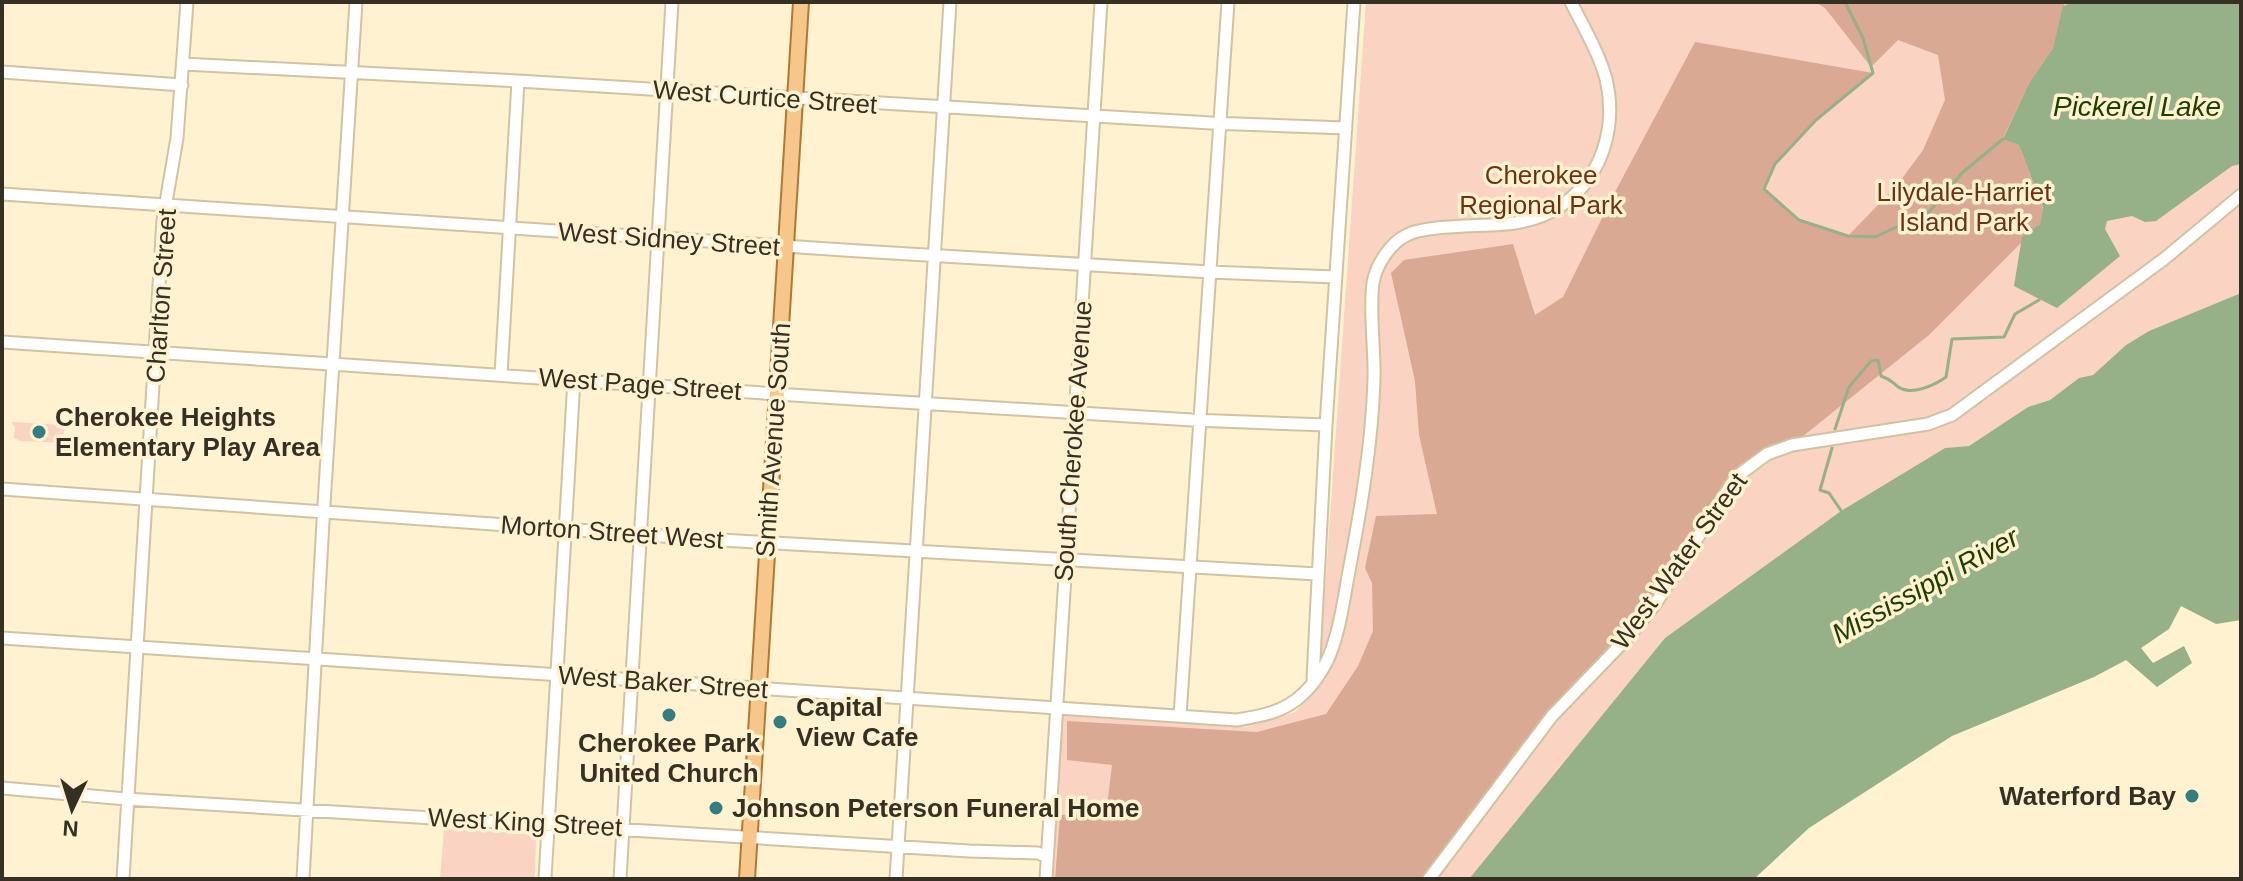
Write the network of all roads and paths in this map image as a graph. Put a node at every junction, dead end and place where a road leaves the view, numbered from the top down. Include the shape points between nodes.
1 (187, 2) edge
2 (356, 2) edge
3 (672, 2) edge
4 (801, 2) edge
5 (950, 2) edge
6 (1101, 2) edge
7 (1228, 2) edge
8 (1354, 2) edge
9 (1571, 2) edge
10 (183, 64) junction
11 (2, 72) edge
12 (351, 73) junction
13 (518, 81) junction
14 (182, 85) junction
15 (667, 90) junction
16 (794, 98) junction
17 (943, 107) junction
18 (1093, 116) junction
19 (1220, 124) junction
20 (1346, 128) junction
21 (2, 194) edge
22 (2241, 195) edge
23 (167, 207) junction
24 (341, 217) junction
25 (510, 228) junction
26 (657, 237) junction
27 (785, 246) junction
28 (934, 255) junction
29 (1084, 265) junction
30 (1210, 272) junction
31 (1336, 277) junction
32 (2, 342) edge
33 (156, 354) junction
34 (332, 364) junction
35 (501, 375) junction
36 (574, 379) junction
37 (648, 384) junction
38 (777, 394) junction
39 (925, 403) junction
40 (1073, 412) junction
41 (1201, 421) junction
42 (1326, 425) junction
43 (2, 489) edge
44 (145, 500) junction
45 (323, 512) junction
46 (566, 528) junction
47 (639, 532) junction
48 (767, 542) junction
49 (916, 550) junction
50 (1066, 561) junction
51 (1190, 568) junction
52 (1317, 574) junction
53 (2, 638) edge
54 (138, 648) junction
55 (315, 660) junction
56 (557, 675) junction
57 (631, 680) junction
58 (1313, 683) junction
59 (758, 688) junction
60 (906, 698) junction
61 (1057, 707) junction
62 (1180, 716) junction
63 (2, 788) edge
64 (126, 799) junction
65 (308, 809) junction
66 (548, 823) junction
67 (623, 828) junction
68 (749, 837) junction
69 (898, 847) junction
70 (1047, 857) junction
71 (123, 879) edge
72 (303, 879) edge
73 (545, 879) edge
74 (620, 879) edge
75 (747, 879) edge
76 (896, 879) edge
77 (1046, 879) edge
78 (1429, 879) edge

1 - 10 street, Charlton Street
2 - 12 street
3 - 15 street
4 - 16 main road, Smith Avenue South
5 - 17 street
6 - 18 street, South Cherokee Avenue
7 - 19 street
8 - 20 street
9 - 58 street via 1605,75 1610,101 1601,160 1585,185 1545,216 1408,234 1382,259 1373,283 1372,417 1361,508 1330,655
10 - 12 street, West Curtice Street
10 - 14 street, Charlton Street
11 - 14 street
12 - 13 street, West Curtice Street
12 - 24 street
13 - 15 street, West Curtice Street
13 - 25 street
14 - 23 street, Charlton Street
15 - 16 street, West Curtice Street
15 - 26 street
16 - 17 street, West Curtice Street
16 - 27 main road, Smith Avenue South
17 - 18 street, West Curtice Street
17 - 28 street
18 - 19 street, West Curtice Street
18 - 29 street, South Cherokee Avenue
19 - 20 street, West Curtice Street
19 - 30 street
20 - 31 street
21 - 23 street, West Sidney Street
22 - 78 street, West Water Street via 2164,259 1952,415 1928,424 1792,445 1767,454 1736,477 1656,603 1552,716
23 - 24 street, West Sidney Street
23 - 33 street, Charlton Street
24 - 25 street, West Sidney Street
24 - 34 street
25 - 26 street, West Sidney Street
25 - 35 street
26 - 27 street, West Sidney Street
26 - 37 street
27 - 28 street, West Sidney Street
27 - 38 main road, Smith Avenue South
28 - 29 street, West Sidney Street
28 - 39 street
29 - 30 street, West Sidney Street
29 - 40 street, South Cherokee Avenue
30 - 31 street, West Sidney Street
30 - 41 street
31 - 42 street
32 - 33 street, West Page Street
33 - 34 street, West Page Street
33 - 44 street, Charlton Street
34 - 35 street, West Page Street
34 - 45 street
35 - 36 street, West Page Street
36 - 37 street, West Page Street
36 - 46 street
37 - 38 street, West Page Street
37 - 47 street
38 - 39 street, West Page Street
38 - 48 main road, Smith Avenue South
39 - 40 street, West Page Street
39 - 49 street
40 - 41 street, West Page Street
40 - 50 street, South Cherokee Avenue
41 - 42 street, West Page Street
41 - 51 street
42 - 52 street
43 - 44 street, Morton Street West
44 - 45 street, Morton Street West
44 - 54 street, Charlton Street
45 - 46 street, Morton Street West
45 - 55 street
46 - 47 street, Morton Street West
46 - 56 street
47 - 48 street, Morton Street West
47 - 57 street
48 - 49 street, Morton Street West
48 - 59 main road, Smith Avenue South
49 - 50 street, Morton Street West
49 - 60 street
50 - 51 street, Morton Street West
50 - 61 street, South Cherokee Avenue
51 - 52 street, Morton Street West
51 - 62 street
52 - 58 street
53 - 54 street, West Baker Street
54 - 55 street, West Baker Street
54 - 64 street, Charlton Street
55 - 56 street, West Baker Street
55 - 65 street
56 - 57 street, West Baker Street
56 - 66 street
57 - 59 street, West Baker Street
57 - 67 street
58 - 62 street, West Baker Street via 1288,706 1266,715 1237,720
59 - 60 street, West Baker Street
59 - 68 main road, Smith Avenue South
60 - 61 street, West Baker Street
60 - 69 street
61 - 62 street, West Baker Street
61 - 70 street, South Cherokee Avenue
63 - 64 street, West King Street
64 - 65 street, West King Street
64 - 71 street, Charlton Street
65 - 66 street, West King Street
65 - 72 street
66 - 67 street, West King Street
66 - 73 street
67 - 68 street, West King Street
67 - 74 street
68 - 69 street, West King Street
68 - 75 main road, Smith Avenue South
69 - 70 street, West King Street
69 - 76 street
70 - 77 street, South Cherokee Avenue

